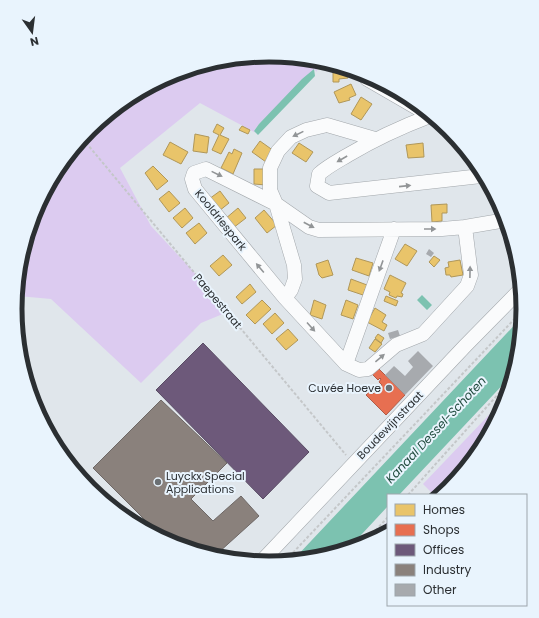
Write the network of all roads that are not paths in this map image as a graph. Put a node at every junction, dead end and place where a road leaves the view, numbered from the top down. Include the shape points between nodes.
1 (426, 117) edge
2 (375, 139) junction
3 (478, 176) edge
4 (276, 204) junction
5 (501, 221) edge
6 (465, 227) junction
7 (394, 230) junction
8 (516, 294) edge
9 (285, 298) junction
10 (346, 364) junction
11 (268, 556) edge

1 - 2 street via 398,127
2 -> 3 street via 327,167 319,174 317,186 329,194
2 -> 4 street via 327,125 291,137 278,151 270,168 270,190
4 -> 7 street, Kooldriespark via 309,227 319,230
4 - 9 street via 294,265 295,279
9 -> 4 street, Kooldriespark via 195,189 192,180 194,173 206,169
5 - 6 street, Kooldriespark
7 -> 6 street, Kooldriespark
10 -> 6 street via 359,370 368,369 396,345 423,334 467,286 471,275
7 -> 10 street
8 - 11 street, Boudewijnstraat via 353,463
9 -> 10 street, Kooldriespark

